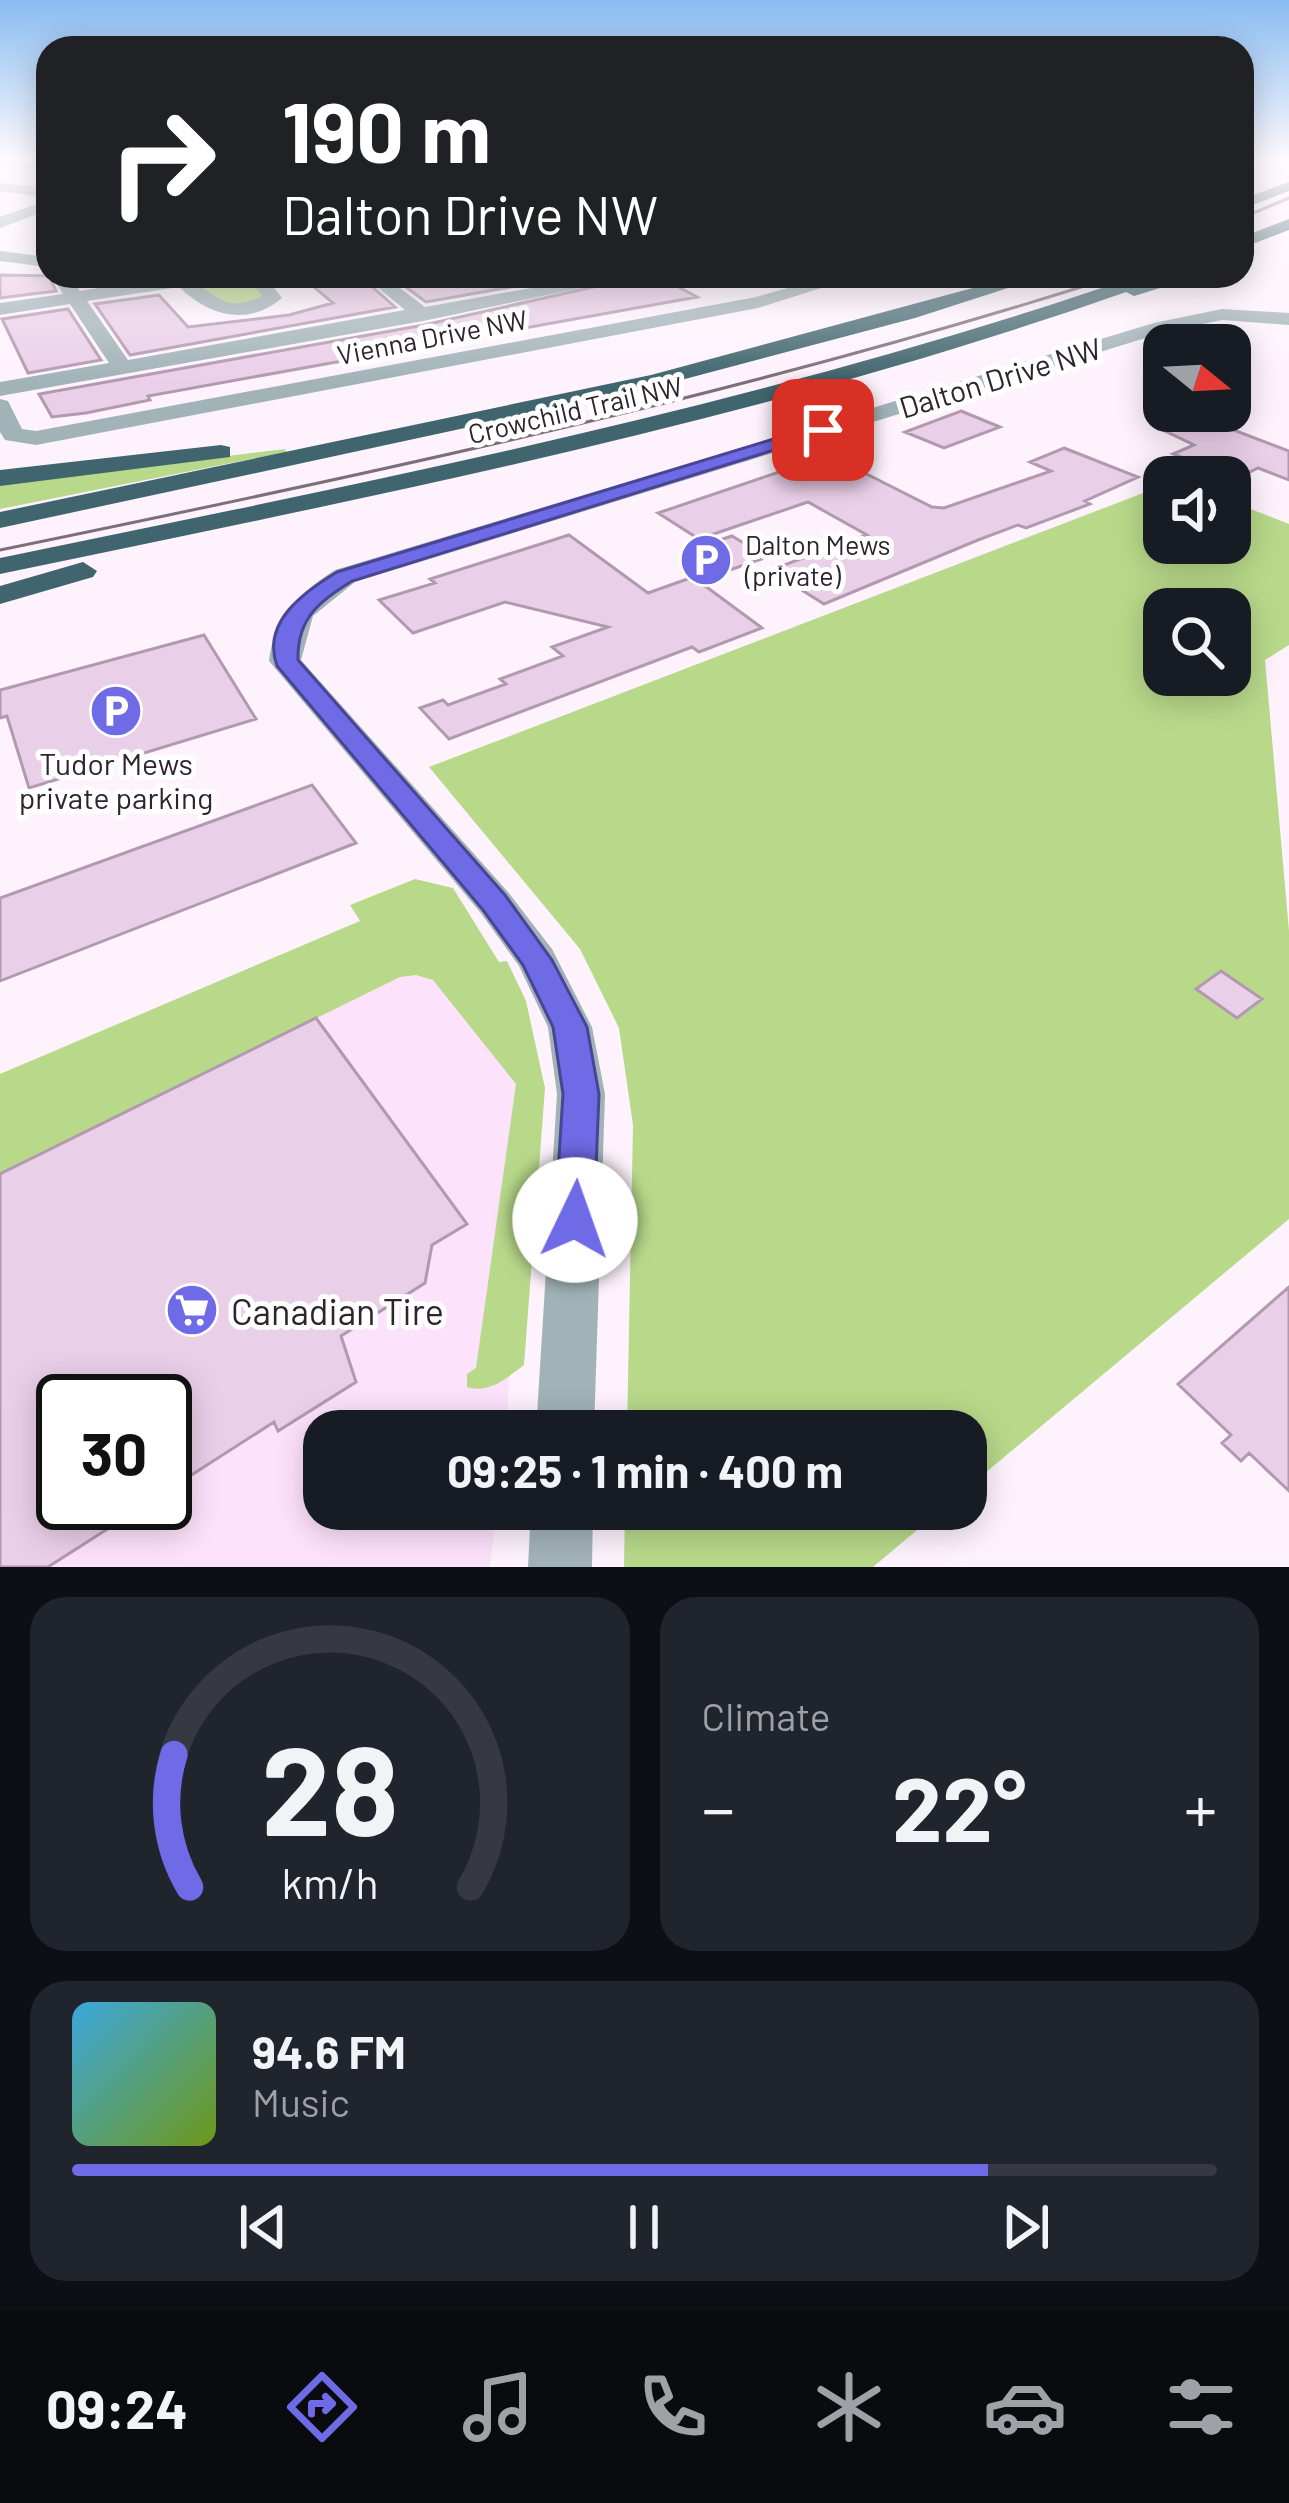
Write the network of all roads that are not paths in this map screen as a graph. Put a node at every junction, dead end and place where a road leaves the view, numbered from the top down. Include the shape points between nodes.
1 (1289, 243) edge
2 (36, 247) edge
3 (1254, 255) edge
4 (7, 257) edge
5 (69, 288) edge
6 (128, 288) edge
7 (190, 288) edge
8 (267, 288) edge
9 (389, 288) edge
10 (511, 288) edge
11 (555, 288) edge
12 (808, 288) edge
13 (993, 288) edge
14 (1124, 288) edge
15 (1156, 288) edge
16 (1112, 293) junction
17 (520, 294) junction
18 (75, 297) junction
19 (0, 309) edge
20 (424, 315) junction
21 (1289, 319) edge
22 (583, 335) junction
23 (808, 340) junction
24 (122, 367) junction
25 (0, 388) edge
26 (0, 406) edge
27 (0, 478) edge
28 (382, 485) junction
29 (0, 520) edge
30 (0, 566) edge
31 (0, 596) edge
32 (566, 1410) edge
33 (561, 1530) edge
34 (560, 1567) edge

1 - 3 highway
2 - 4 street
5 - 18 street
6 - 18 street
7 - 8 street via 207,306 239,308 264,303 274,295
9 - 20 street
10 - 17 street
11 - 17 street
12 - 22 street, Vienna Drive NW
13 - 23 highway, Crowchild Trail NW
14 - 16 highway, Crowchild Trail NW
15 - 16 highway
16 - 28 highway, Crowchild Trail NW via 802,385
17 - 20 street
17 - 22 street
18 - 19 street
18 - 24 street
20 - 24 street
21 - 32 street, Dalton Drive NW via 1184,317 344,577 293,618 286,661 494,902 570,1027 581,1094
22 - 26 street, Vienna Drive NW via 22,439
23 - 27 highway via 338,433
23 - 29 highway, Crowchild Trail NW via 405,439
24 - 25 street
28 - 30 highway, Crowchild Trail NW
28 - 31 highway via 349,502
33 - 34 street

